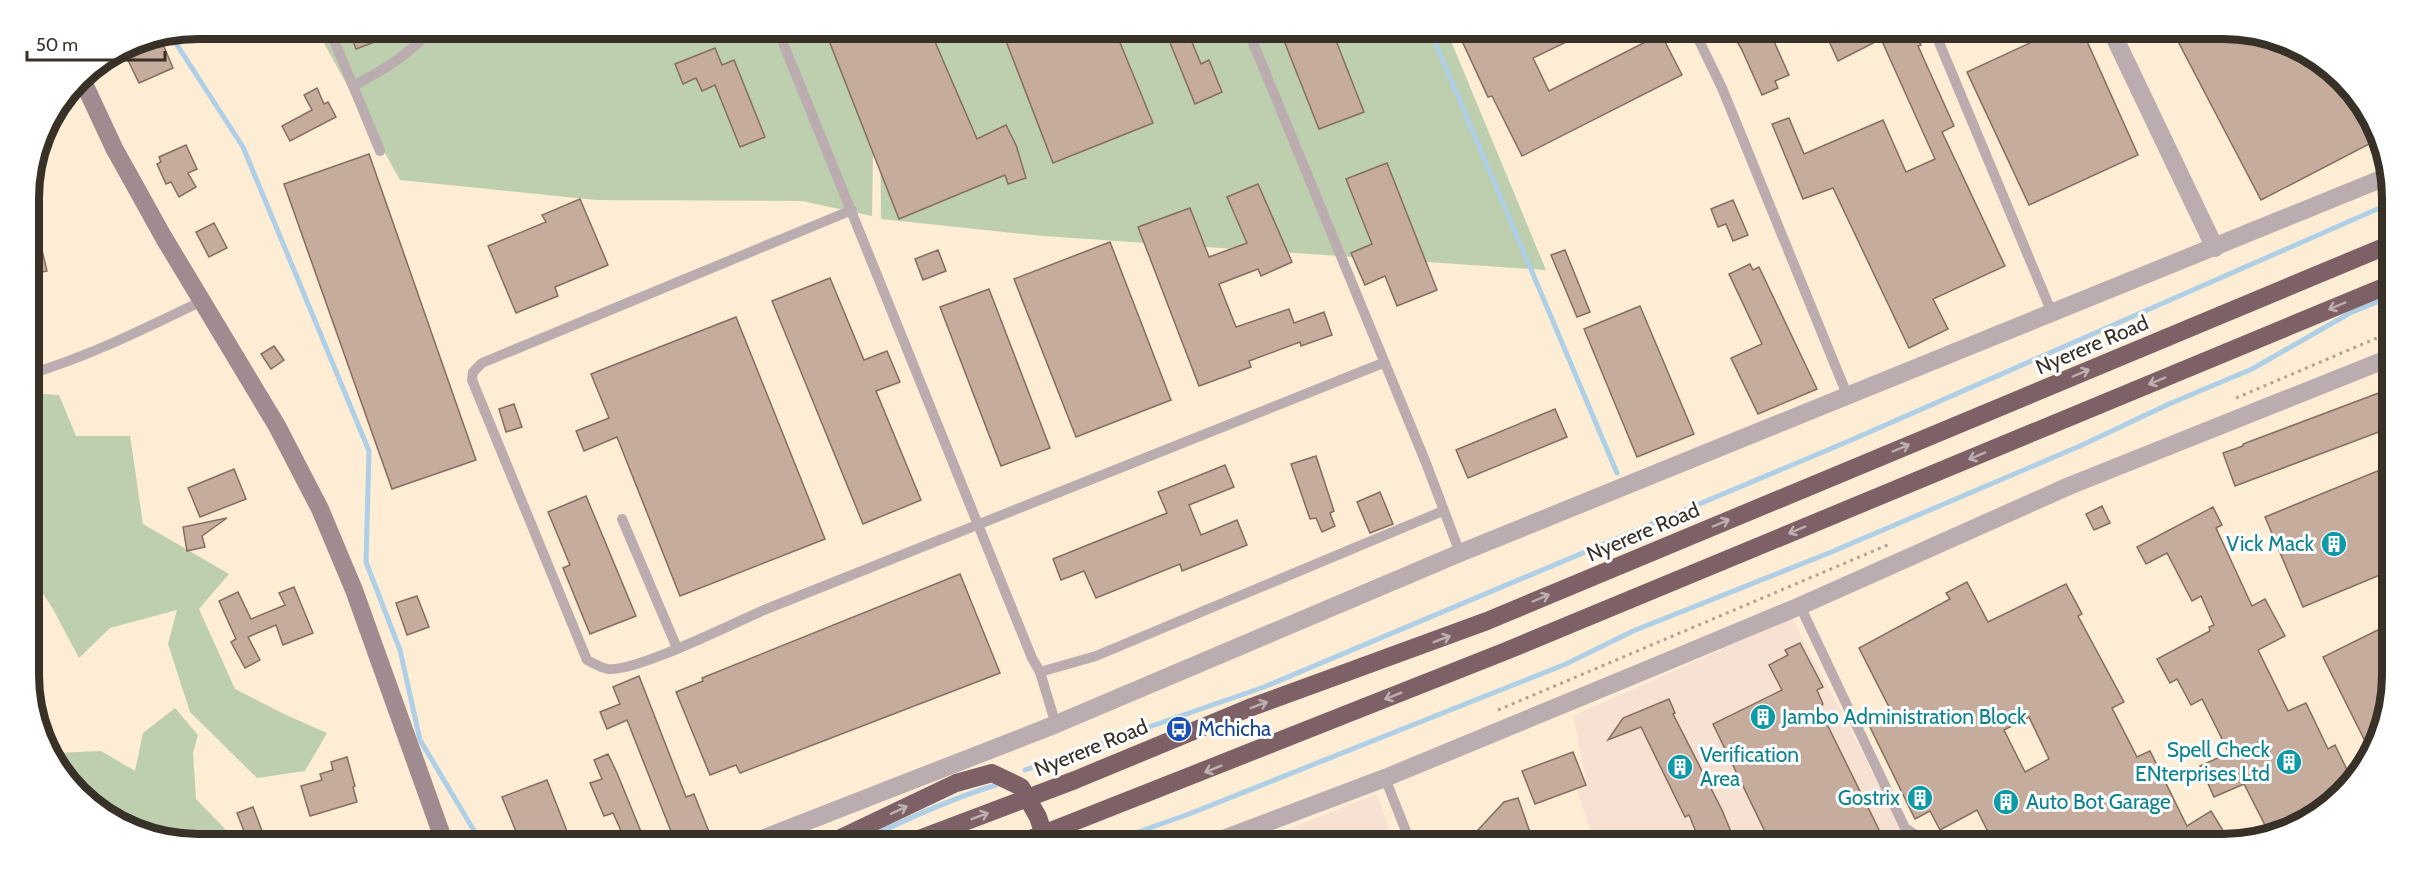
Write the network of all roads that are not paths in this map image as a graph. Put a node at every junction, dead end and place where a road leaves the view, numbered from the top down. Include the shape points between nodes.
1 (334, 39) edge
2 (421, 39) edge
3 (782, 39) edge
4 (1251, 39) edge
5 (1699, 39) edge
6 (1938, 39) edge
7 (2115, 39) edge
8 (353, 86) junction
9 (85, 87) edge
10 (380, 151) dead end
11 (2381, 180) edge
12 (852, 210) junction
13 (2215, 248) junction
14 (2382, 248) edge
15 (2382, 288) edge
16 (202, 301) junction
17 (2052, 313) junction
18 (2382, 361) edge
19 (1383, 363) junction
20 (39, 371) edge
21 (1848, 396) junction
22 (1443, 511) junction
23 (622, 519) dead end
24 (979, 524) junction
25 (1460, 553) junction
26 (1800, 606) junction
27 (677, 648) junction
28 (1040, 672) junction
29 (1056, 725) junction
30 (1385, 778) junction
31 (1028, 798) junction
32 (441, 834) edge
33 (775, 834) edge
34 (849, 834) edge
35 (933, 834) edge
36 (1043, 834) edge
37 (1060, 834) edge
38 (1221, 834) edge
39 (1407, 834) edge
40 (1915, 834) edge

1 - 8 lane
2 - 8 lane via 394,64
3 - 12 lane
4 - 19 lane
5 - 21 lane
6 - 17 lane
7 - 13 street
8 - 10 lane
9 - 16 street via 114,148
11 - 13 street
12 - 24 lane
12 - 27 lane via 482,363 473,372 472,381 586,660 607,669 622,668
13 - 17 street
31 -> 14 highway, Nyerere Road via 1250,708 1487,621
15 -> 37 highway
16 - 20 lane via 123,339
16 - 32 street via 277,426 320,509 354,590
17 - 21 street
18 - 26 street via 2069,486
19 - 22 lane
19 - 24 lane
21 - 25 street
22 - 25 lane
22 - 28 lane via 1096,656
23 - 27 lane
24 - 27 lane
24 - 28 lane
25 - 29 street
26 - 30 street
26 - 40 lane via 1905,828
28 - 29 lane
29 - 33 street
30 - 38 street
30 - 39 lane
34 -> 31 highway via 956,783 992,773 1021,786
35 -> 31 highway, Nyerere Road
31 - 36 highway

